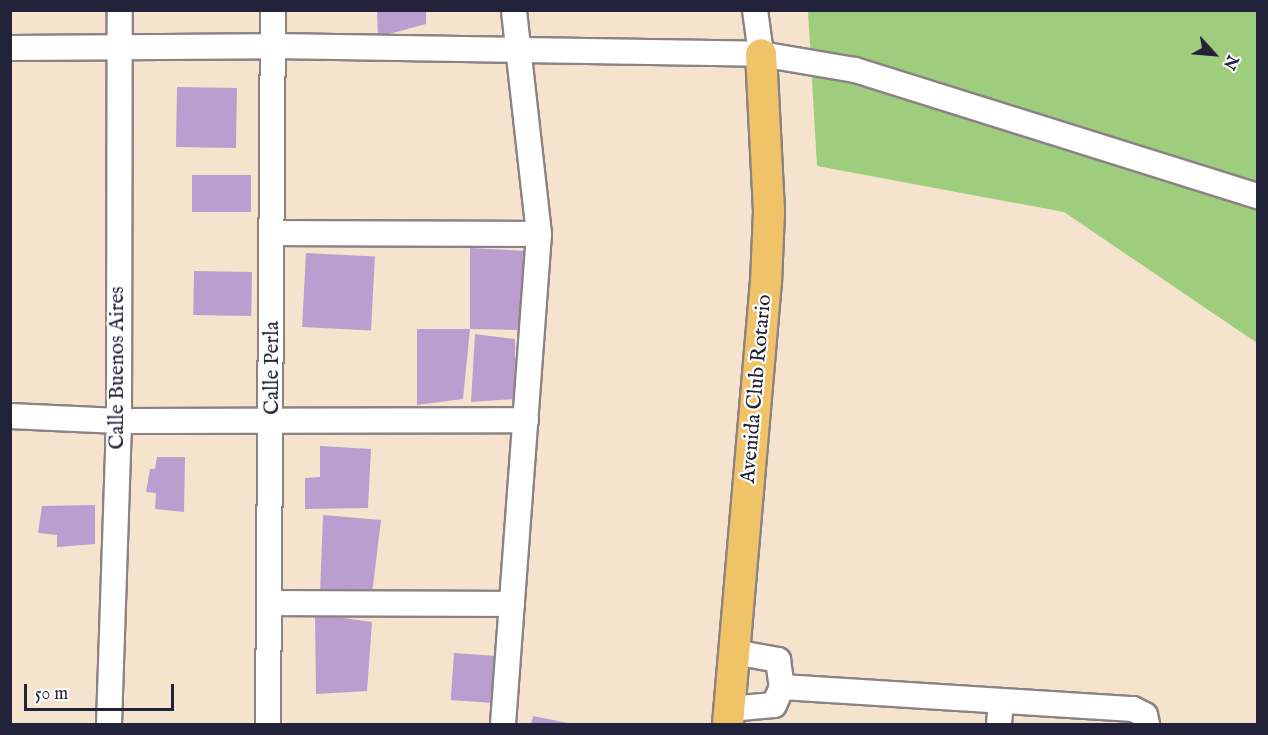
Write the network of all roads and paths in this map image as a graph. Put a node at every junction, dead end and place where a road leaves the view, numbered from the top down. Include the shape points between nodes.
1 (120, 10) edge
2 (273, 10) edge
3 (514, 10) edge
4 (755, 10) edge
5 (273, 46) junction
6 (10, 48) edge
7 (119, 48) junction
8 (519, 50) junction
9 (761, 54) junction
10 (1257, 196) edge
11 (274, 233) junction
12 (539, 234) junction
13 (10, 416) edge
14 (273, 418) junction
15 (526, 420) junction
16 (119, 421) junction
17 (270, 603) junction
18 (512, 604) junction
19 (734, 652) junction
20 (782, 687) junction
21 (1000, 713) edge
22 (1089, 716) edge
23 (728, 717) edge
24 (109, 724) edge
25 (268, 724) edge
26 (503, 724) edge
27 (1147, 724) edge

1 - 7 street, Calle Buenos Aires
2 - 5 street, Calle Perla
3 - 8 street
4 - 9 street
5 - 7 street
5 - 8 street
5 - 11 street, Calle Perla
6 - 7 street
7 - 16 street, Calle Buenos Aires
8 - 9 street
8 - 12 street
9 - 10 street via 855,70
9 - 19 main road, Avenida Club Rotario via 769,212 766,283
11 - 12 street
11 - 14 street, Calle Perla
12 - 15 street
13 - 16 street
14 - 15 street
14 - 16 street
14 - 17 street, Calle Perla
15 - 18 street
16 - 24 street, Calle Buenos Aires
17 - 18 street
17 - 25 street, Calle Perla
18 - 26 street
19 - 20 street via 778,660
19 - 23 main road, Avenida Club Rotario
20 - 21 street
20 - 23 street via 774,705
21 - 22 street
22 - 27 street via 1133,709 1145,715

